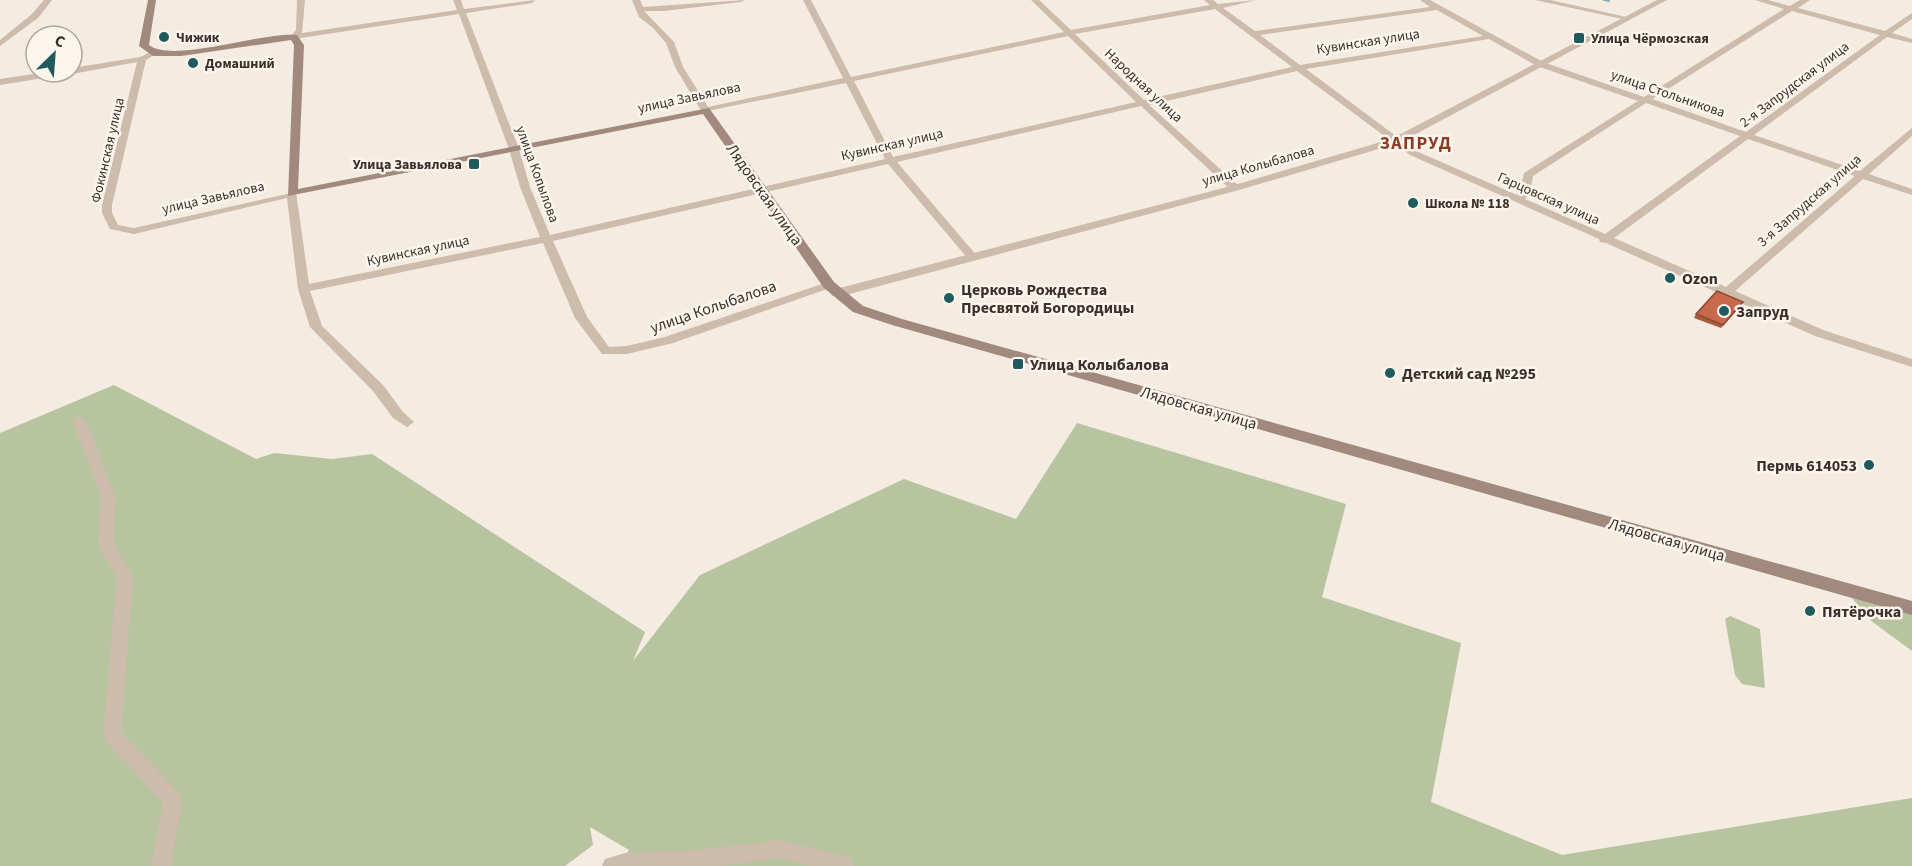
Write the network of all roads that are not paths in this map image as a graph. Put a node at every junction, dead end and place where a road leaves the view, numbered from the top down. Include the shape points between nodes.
1 (48, 0) edge
2 (152, 0) edge
3 (301, 0) edge
4 (457, 0) edge
5 (636, 0) edge
6 (741, 0) edge
7 (807, 0) edge
8 (1035, 0) edge
9 (1252, 0) edge
10 (1425, 0) edge
11 (1539, 0) edge
12 (1663, 0) edge
13 (1759, 0) edge
14 (1806, 0) edge
15 (532, 1) edge
16 (1211, 3) edge
17 (1437, 8) junction
18 (1790, 8) junction
19 (641, 9) junction
20 (461, 11) junction
21 (1912, 15) edge
22 (1626, 18) junction
23 (1070, 33) junction
24 (1252, 34) junction
25 (1884, 34) junction
26 (294, 37) junction
27 (1489, 37) junction
28 (1912, 42) edge
29 (0, 44) edge
30 (153, 53) junction
31 (142, 59) junction
32 (1540, 64) junction
33 (84, 68) edge
34 (1299, 68) junction
35 (24, 78) edge
36 (849, 80) junction
37 (0, 82) edge
38 (1647, 100) junction
39 (1141, 102) junction
40 (705, 110) junction
41 (1912, 131) edge
42 (1749, 135) junction
43 (1395, 141) junction
44 (514, 149) junction
45 (890, 160) junction
46 (1861, 174) junction
47 (1235, 188) junction
48 (762, 190) junction
49 (1912, 192) edge
50 (292, 194) junction
51 (1518, 200) junction
52 (134, 231) joint
53 (546, 238) junction
54 (1605, 240) junction
55 (973, 258) junction
56 (303, 289) junction
57 (833, 289) junction
58 (1726, 293) junction
59 (606, 351) joint
60 (1912, 363) edge
61 (79, 420) dead end
62 (407, 422) dead end
63 (1912, 608) edge
64 (161, 866) edge
65 (612, 866) edge
66 (844, 866) edge

1 - 29 street via 35,16
2 - 30 main road via 144,46
3 - 26 street via 300,31
4 - 20 street, улица Копылова
5 - 19 street, Лядовская улица
6 - 19 street
7 - 36 street
8 - 23 street, Народная улица
9 - 16 street, улица Завьялова
10 - 17 street, улица Стольникова
11 - 22 street
12 - 22 street, улица Колыбалова
13 - 18 street
14 - 18 street
15 - 20 street
16 - 23 street, улица Завьялова
16 - 24 street, Гарцовская улица
17 - 24 street
17 - 27 street, улица Стольникова
18 - 25 street
18 - 38 street
19 - 40 street, Лядовская улица via 642,15 670,42
20 - 26 street
20 - 44 street, улица Копылова
21 - 25 street, 2-я Запрудская улица
22 - 32 street, улица Колыбалова
23 - 36 street, улица Завьялова
23 - 39 street, Народная улица
24 - 34 street, Гарцовская улица
25 - 28 street
25 - 42 street, 2-я Запрудская улица
26 - 30 main road
26 - 50 main road via 299,45
27 - 32 street, улица Стольникова
27 - 34 street, Кувинская улица
30 - 31 street
31 - 33 street
31 - 52 street, Фокинская улица via 107,205 114,227
32 - 38 street, улица Стольникова
32 - 43 street, улица Колыбалова
34 - 39 street, Кувинская улица
34 - 43 street, Гарцовская улица
35 - 37 street
36 - 40 street, улица Завьялова
36 - 45 street
38 - 42 street, улица Стольникова
38 - 51 street via 1528,175 1525,192
39 - 45 street, Кувинская улица
39 - 47 street, Народная улица
40 - 44 main road, улица Завьялова
40 - 48 main road, Лядовская улица
41 - 46 street, 3-я Запрудская улица
42 - 46 street, улица Стольникова
42 - 54 street, 2-я Запрудская улица
43 - 47 street, улица Колыбалова
43 - 51 street, Гарцовская улица via 1413,153
44 - 50 main road, улица Завьялова
44 - 53 street, улица Копылова
45 - 48 street, Кувинская улица
45 - 55 street
46 - 49 street, улица Стольникова
46 - 58 street, 3-я Запрудская улица
47 - 55 street, улица Колыбалова
48 - 53 street, Кувинская улица
48 - 57 main road, Лядовская улица
50 - 52 street, улица Завьялова
50 - 56 street
51 - 54 street, Гарцовская улица
53 - 56 street, Кувинская улица
53 - 59 street, улица Копылова via 581,318
54 - 58 street, Гарцовская улица
55 - 57 street, улица Колыбалова
56 - 62 street via 316,327
57 - 59 street, улица Колыбалова via 669,340
57 - 63 main road, Лядовская улица via 858,309 897,322
58 - 60 street, Гарцовская улица via 1829,337
61 - 64 street via 108,496 106,545 125,577 112,735 173,800
65 - 66 street via 782,849

